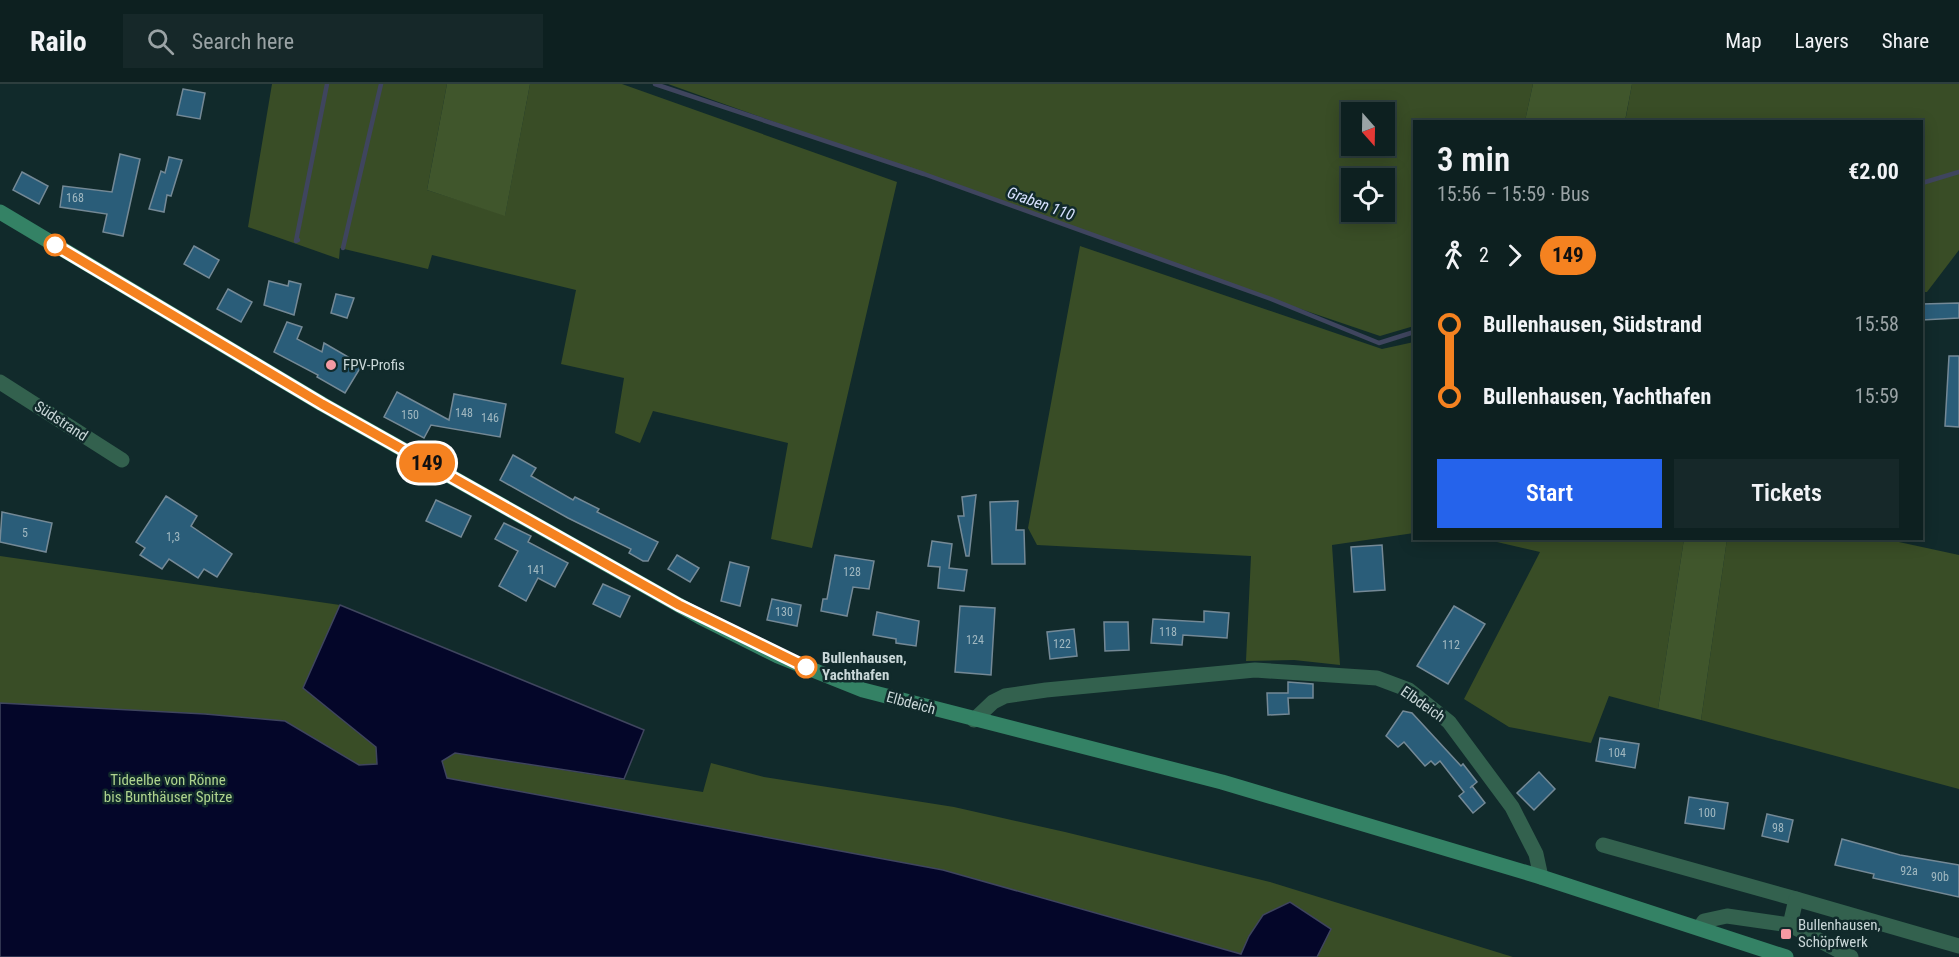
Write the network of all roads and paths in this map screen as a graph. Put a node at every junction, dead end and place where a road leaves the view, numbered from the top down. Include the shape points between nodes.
1 (0, 212) edge
2 (0, 382) edge
3 (122, 460) dead end
4 (974, 720) junction
5 (1603, 845) dead end
6 (1541, 877) junction
7 (1796, 899) junction
8 (1790, 925) junction
9 (1699, 928) junction
10 (1959, 946) edge
11 (1786, 957) edge
12 (1851, 957) edge

1 - 4 street, Elbdeich via 322,404 700,617 778,656 863,690
2 - 3 street, Südstrand
4 - 6 street, Elbdeich via 1222,783
4 - 6 street, Elbdeich via 1005,696 1046,690 1255,670 1377,678 1409,690 1449,722 1512,807 1536,854
5 - 7 street
6 - 9 street, Elbdeich
7 - 8 street
7 - 10 street
8 - 9 street via 1727,916 1709,918
8 - 12 street
9 - 11 street, Elbdeich

